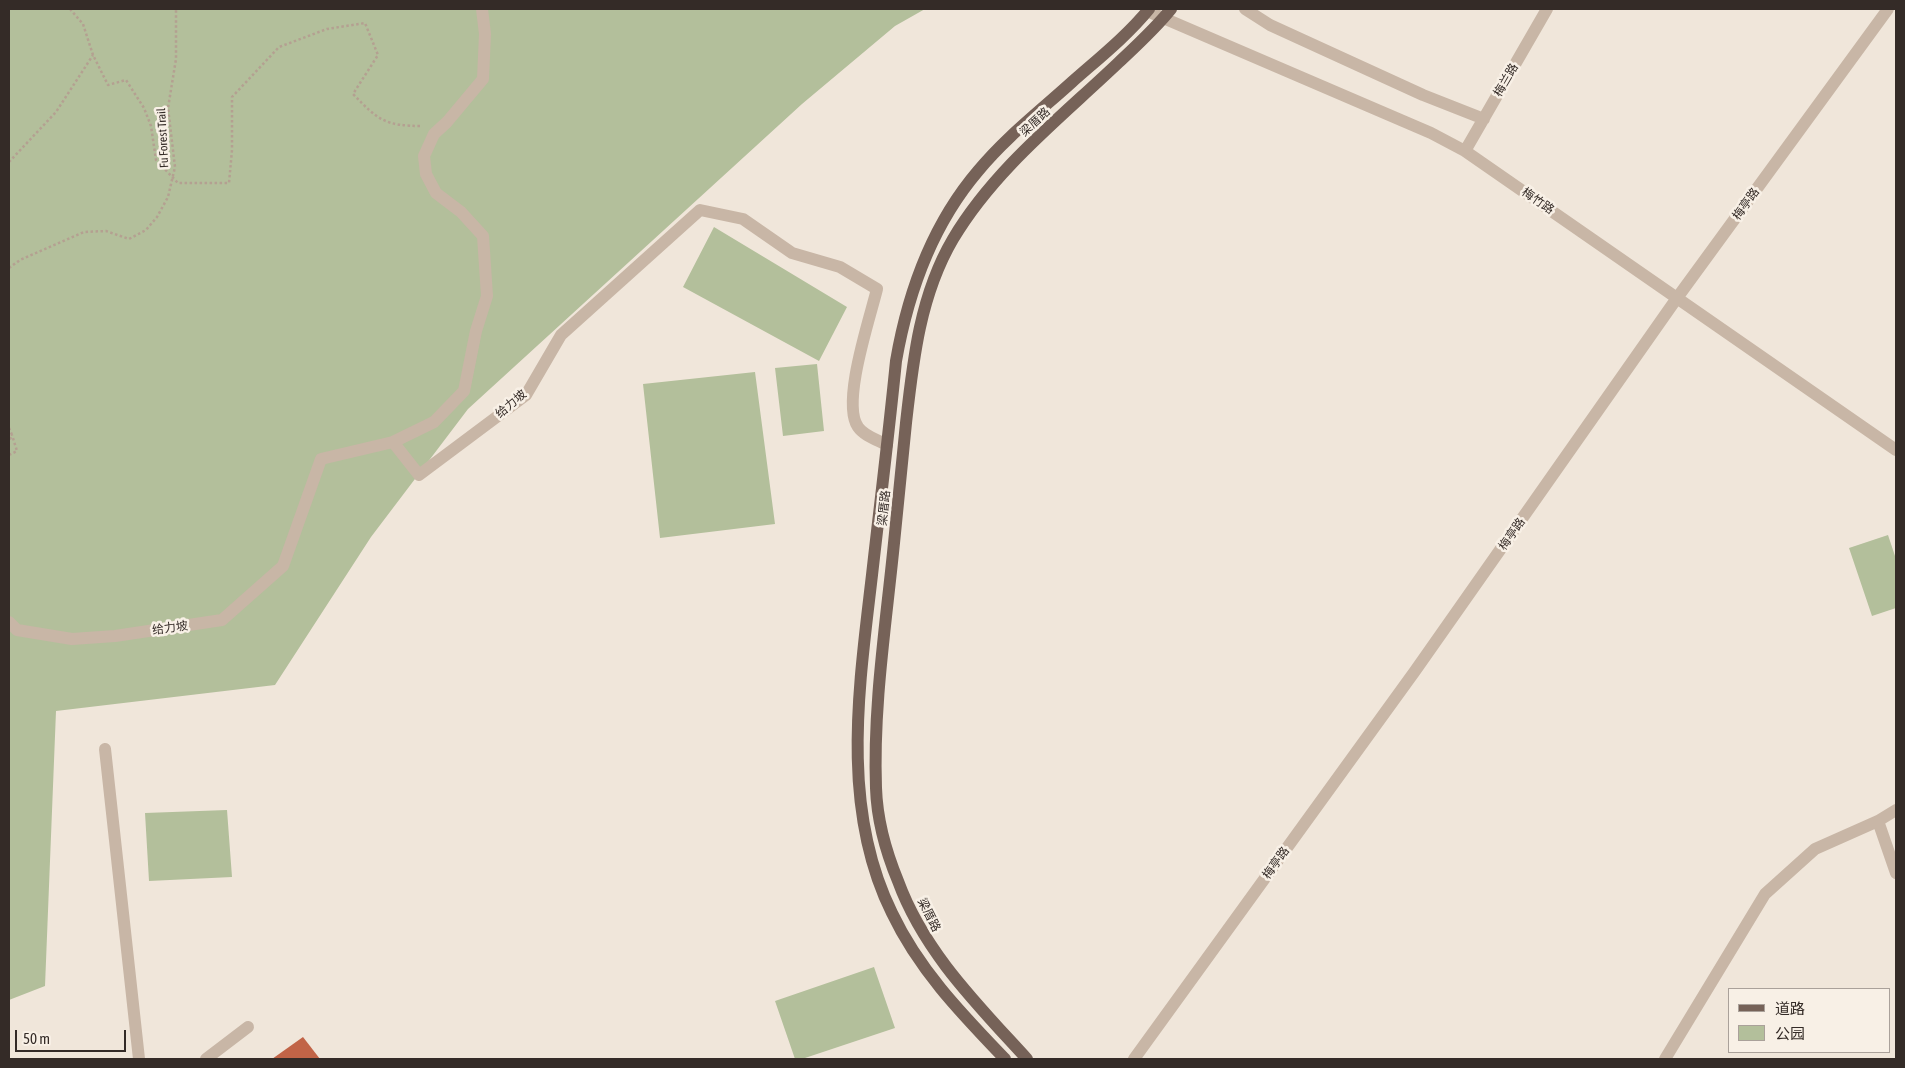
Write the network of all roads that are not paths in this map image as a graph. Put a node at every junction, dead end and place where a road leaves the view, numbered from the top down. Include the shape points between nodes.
1 (482, 9) edge
2 (1245, 9) edge
3 (1547, 9) edge
4 (1888, 9) edge
5 (1148, 10) edge
6 (1168, 13) edge
7 (1484, 119) junction
8 (1464, 151) junction
9 (1677, 298) junction
10 (393, 442) junction
11 (887, 445) junction
12 (1896, 450) edge
13 (9, 622) edge
14 (105, 748) dead end
15 (1896, 810) edge
16 (1878, 821) junction
17 (1896, 873) edge
18 (248, 1027) dead end
19 (1670, 1057) edge
20 (139, 1059) edge
21 (206, 1059) edge
22 (1004, 1059) edge
23 (1027, 1059) edge
24 (1134, 1059) edge

1 - 10 street via 483,79 434,134 424,156 426,174 436,193 461,212 483,236 487,296 464,391 434,422
2 - 7 street via 1270,25 1423,95
3 - 7 street, 梅兰路
4 - 9 street, 梅亭路
5 - 6 street, 梅竹路
5 - 11 main road, 梁厝路 via 994,153 951,208 929,248 903,324
6 - 8 street, 梅竹路
6 - 23 main road, 梁厝路 via 984,194 936,273 914,358 878,706 876,788 880,821 898,881 926,941 955,979
7 - 8 street, 梅兰路
8 - 9 street, 梅竹路
9 - 12 street, 梅竹路
9 - 24 street, 梅亭路 via 1415,672
10 - 11 street, 给力坡 via 419,475 526,395 561,334 700,210 742,219 792,252 840,267 878,289 856,371 853,413 861,431
10 - 13 street, 给力坡 via 320,459 283,566 222,620 72,639 16,630
11 - 22 main road, 梁厝路 via 861,671 858,774 862,820 881,888 910,947 950,1002
14 - 20 street
15 - 16 street
16 - 17 street
16 - 19 street via 1815,849 1765,894
18 - 21 street

